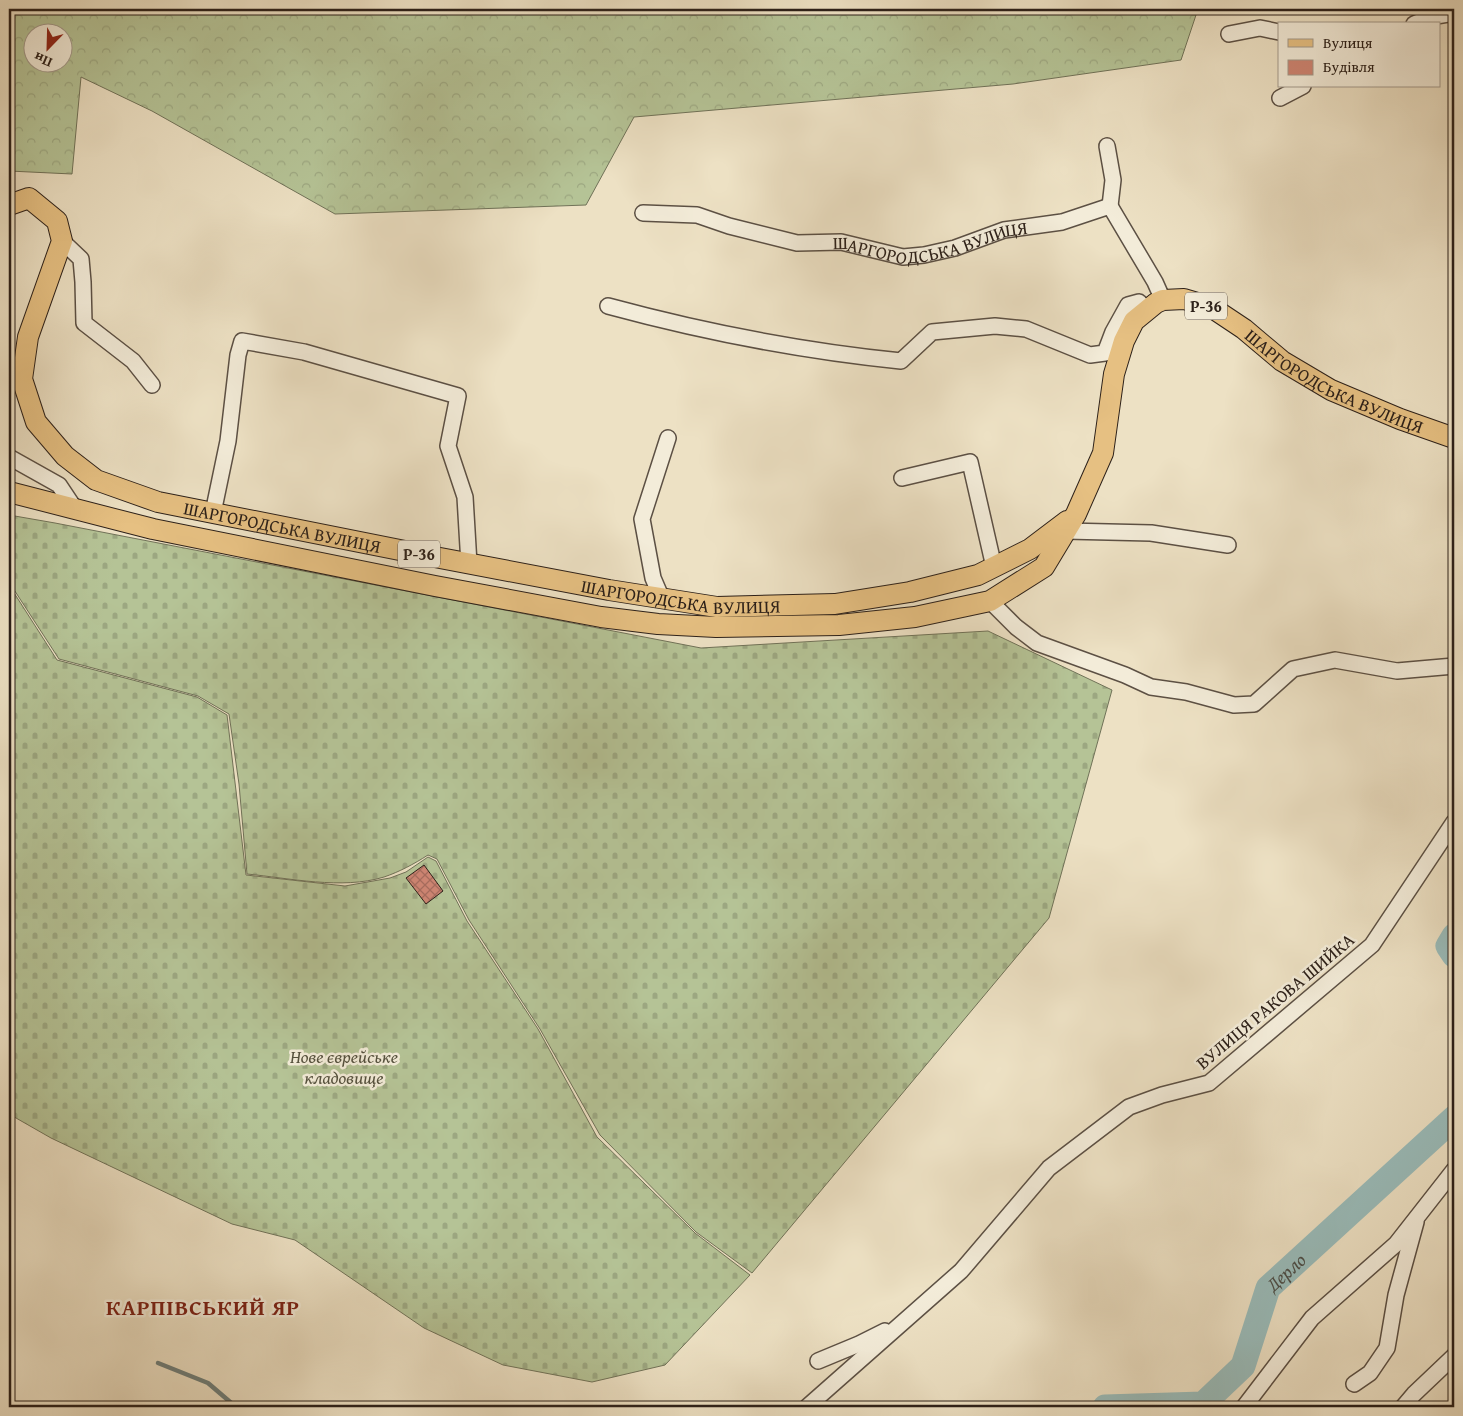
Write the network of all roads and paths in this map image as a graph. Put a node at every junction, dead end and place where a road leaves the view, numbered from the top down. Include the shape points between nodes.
1 (1454, 12) edge
2 (1418, 22) edge
3 (1278, 32) edge
4 (1229, 34) dead end
5 (1299, 88) edge
6 (1280, 98) dead end
7 (1107, 146) dead end
8 (9, 205) edge
9 (1110, 206) junction
10 (642, 213) dead end
11 (62, 241) junction
12 (1155, 305) junction
13 (608, 306) dead end
14 (152, 385) dead end
15 (668, 438) dead end
16 (1454, 438) edge
17 (9, 457) edge
18 (902, 478) dead end
19 (9, 492) edge
20 (75, 508) junction
21 (213, 513) junction
22 (1071, 523) junction
23 (1228, 545) dead end
24 (470, 564) junction
25 (994, 567) junction
26 (662, 599) junction
27 (990, 601) junction
28 (1454, 666) edge
29 (1454, 822) edge
30 (1454, 1170) edge
31 (1418, 1216) junction
32 (905, 1320) junction
33 (1454, 1356) edge
34 (818, 1361) dead end
35 (1354, 1384) dead end
36 (807, 1407) edge
37 (1244, 1407) edge
38 (1403, 1407) edge

1 - 2 street via 1430,16
3 - 4 street via 1260,28
5 - 6 street
7 - 9 street via 1113,180
8 - 11 main road via 29,198 57,221
9 - 10 street, ШАРГОРОДСЬКА ВУЛИЦЯ via 1062,222 1004,230 955,248 903,257 841,242 796,243 697,215
9 - 12 street via 1155,282
11 - 14 street via 81,259 84,322 133,360
11 - 21 main road, ШАРГОРОДСЬКА ВУЛИЦЯ / Р-36 via 28,337 22,379 36,422 65,456 96,480 158,502
12 - 13 street, ШАРГОРОДСЬКА ВУЛИЦЯ via 1139,302 1128,305 1105,353 1090,355 1026,329 994,326 932,332 901,361 788,346 680,325
12 - 16 main road, ШАРГОРОДСЬКА ВУЛИЦЯ / Р-36 via 1184,299 1211,307 1282,361 1332,390
12 - 22 main road, ШАРГОРОДСЬКА ВУЛИЦЯ / Р-36 via 1134,321 1124,340 1114,374 1103,453
15 - 26 street via 642,519 653,578
17 - 20 street via 59,485
18 - 25 street via 970,462
19 - 20 main road, ШАРГОРОДСЬКА ВУЛИЦЯ / Р-36
20 - 27 main road, ШАРГОРОДСЬКА ВУЛИЦЯ / Р-36 via 153,529 426,584 601,617 658,624 716,627 839,625 915,617
21 - 24 main road, ШАРГОРОДСЬКА ВУЛИЦЯ / Р-36
21 - 24 street via 228,441 242,341 304,352 458,396 448,446 465,497
22 - 23 street
22 - 25 main road, ШАРГОРОДСЬКА ВУЛИЦЯ / Р-36
22 - 27 main road, ШАРГОРОДСЬКА ВУЛИЦЯ / Р-36 via 1044,567
24 - 26 main road, ШАРГОРОДСЬКА ВУЛИЦЯ / Р-36
25 - 26 main road, ШАРГОРОДСЬКА ВУЛИЦЯ / Р-36 via 978,575 910,592 835,604 717,607
27 - 28 street via 1016,627 1038,642 1151,687 1186,692 1234,705 1254,704 1294,669 1335,660 1397,671
29 - 32 street, ВУЛИЦЯ РАКОВА ШИЙКА via 1372,945 1209,1083 1129,1107 1048,1168 961,1271
30 - 31 street
31 - 35 street via 1396,1295 1387,1348 1370,1373
31 - 37 street via 1396,1244 1312,1318
32 - 34 street via 860,1344
32 - 36 street, ВУЛИЦЯ РАКОВА ШИЙКА
33 - 38 street

